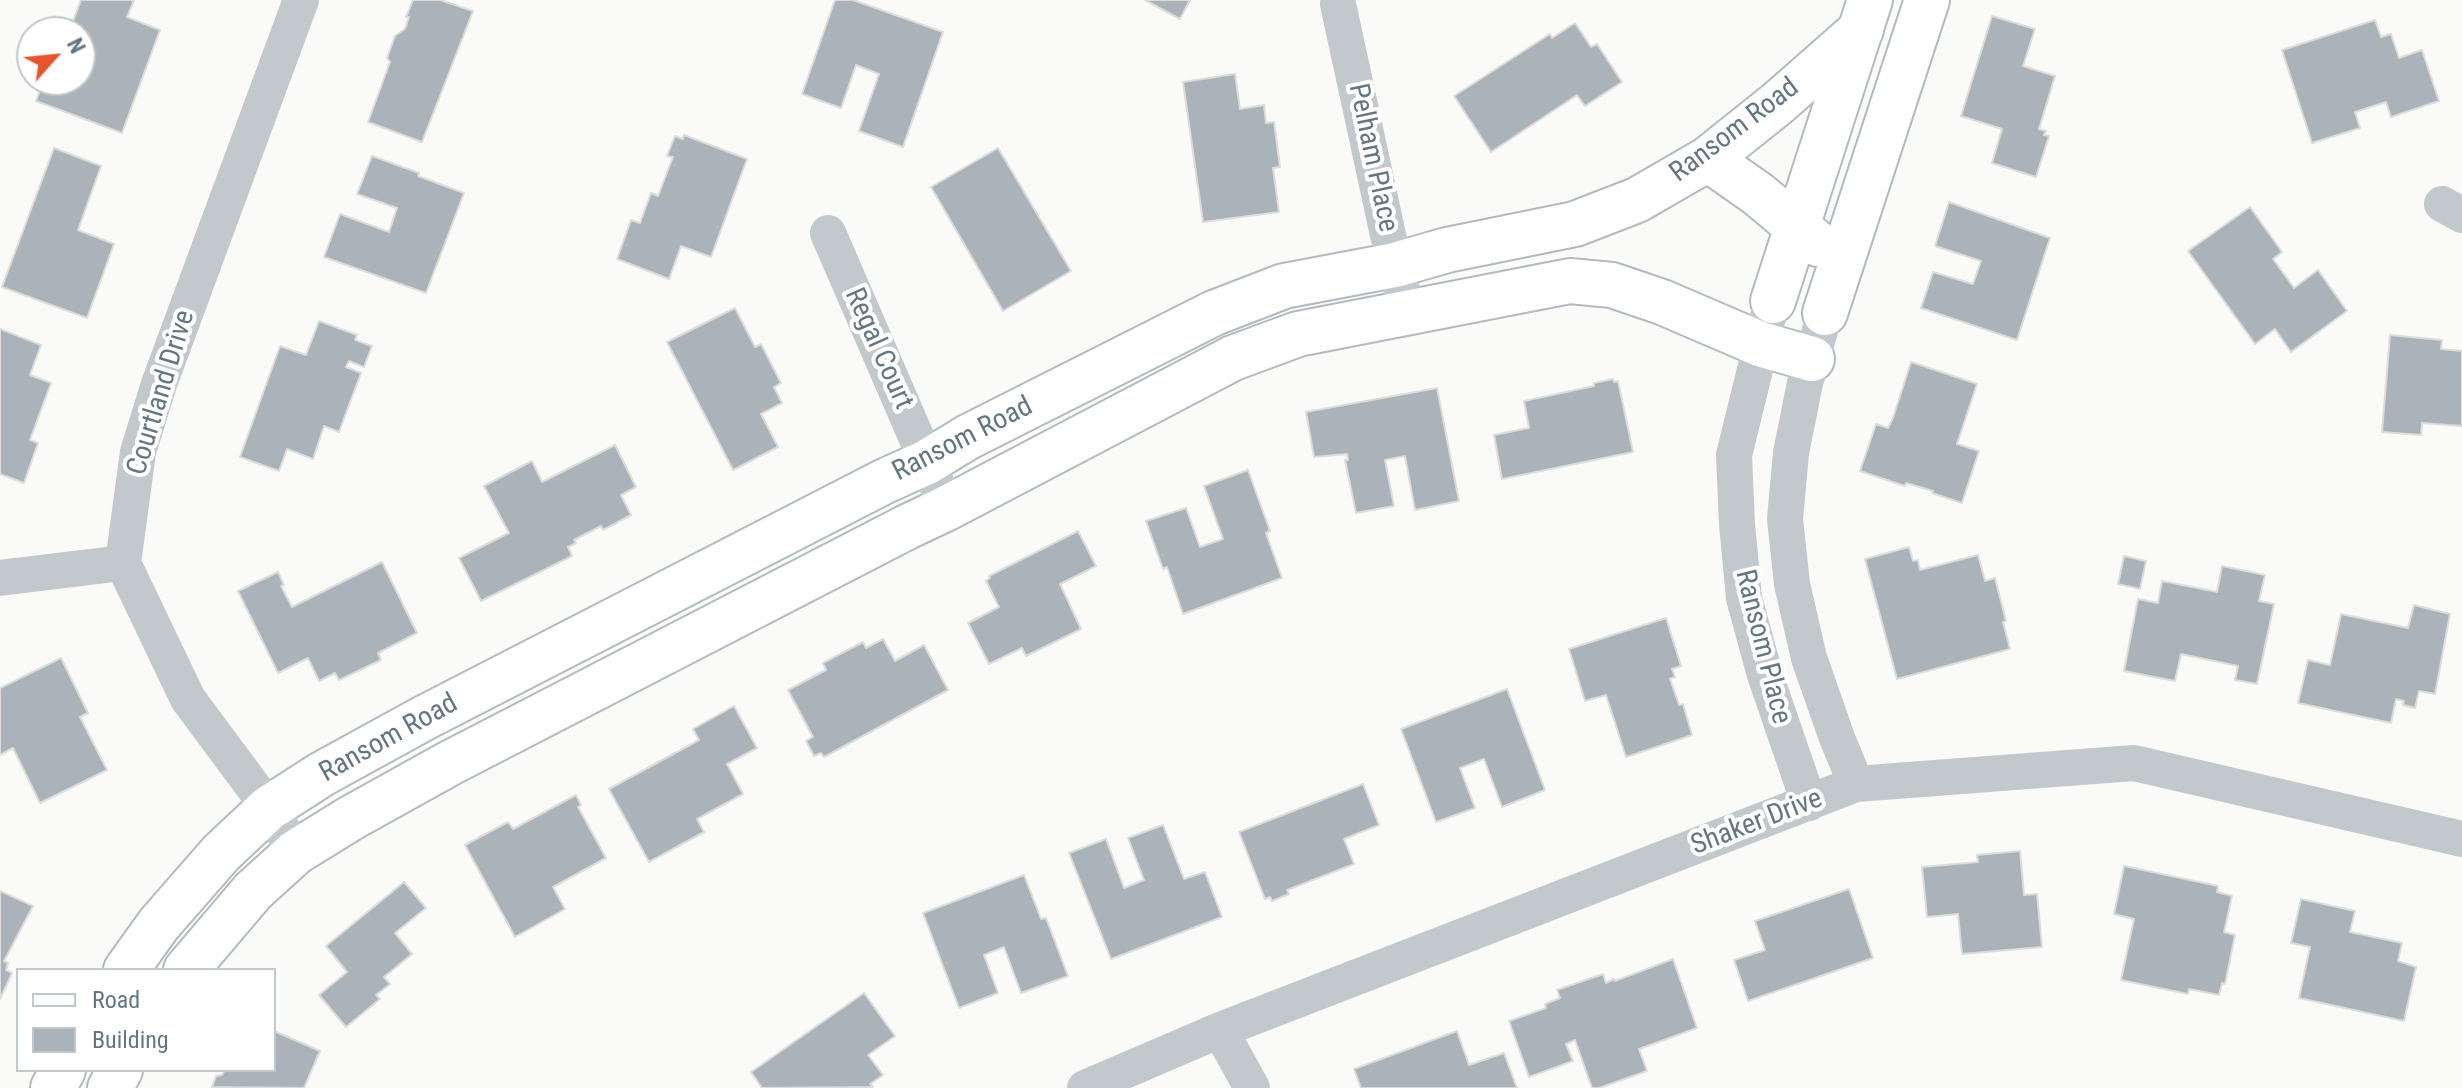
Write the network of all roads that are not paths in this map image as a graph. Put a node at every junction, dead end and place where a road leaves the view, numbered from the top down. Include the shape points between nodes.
1 (301, 0) edge
2 (1927, 0) edge
3 (1338, 4) dead end
4 (1866, 15) edge
5 (1708, 159) junction
6 (1798, 226) junction
7 (828, 233) dead end
8 (1841, 264) junction
9 (1395, 265) junction
10 (1773, 301) joint
11 (1407, 311) junction
12 (1825, 313) joint
13 (1760, 344) junction
14 (1812, 359) junction
15 (927, 462) junction
16 (947, 508) junction
17 (123, 563) junction
18 (0, 578) edge
19 (1856, 784) junction
20 (1809, 803) junction
21 (269, 808) junction
22 (2462, 839) edge
23 (296, 852) junction
24 (127, 968) edge
25 (188, 968) edge
26 (1220, 1030) junction
27 (1085, 1088) edge
28 (1252, 1088) edge

1 - 17 street, Courtland Drive via 159,384 138,452
2 - 8 street
3 - 9 street, Pelham Place
4 - 5 street, Ransom Road via 1778,103
4 - 6 street, Ransom Road
5 - 6 street
5 - 9 street, Ransom Road via 1637,200 1575,224
6 - 8 street
6 - 10 street, Ransom Road
7 - 15 street, Regal Court
8 - 12 street
9 - 11 street, Pelham Place
9 - 15 street, Ransom Road via 1284,286 1214,313
10 - 13 street, Ransom Place
11 - 13 street, Ransom Road via 1570,281 1612,285
11 - 16 street, Ransom Road via 1298,334 1233,358
12 - 14 street, Ransom Place
13 - 14 street, Ransom Road
13 - 20 street, Ransom Place via 1734,455 1744,598
14 - 19 street, Ransom Place via 1791,453 1785,519 1790,571 1809,658
15 - 16 street, Regal Court
15 - 21 street, Ransom Road via 424,718
16 - 23 street, Ransom Road via 450,763
17 - 18 street
17 - 21 street via 188,699
19 - 20 street, Shaker Drive
19 - 22 street, Shaker Drive via 2134,763
20 - 26 street, Shaker Drive
21 - 23 street
21 - 24 street, Ransom Road via 221,853
23 - 25 street, Ransom Road via 253,891
26 - 27 street, Shaker Drive
26 - 28 street

